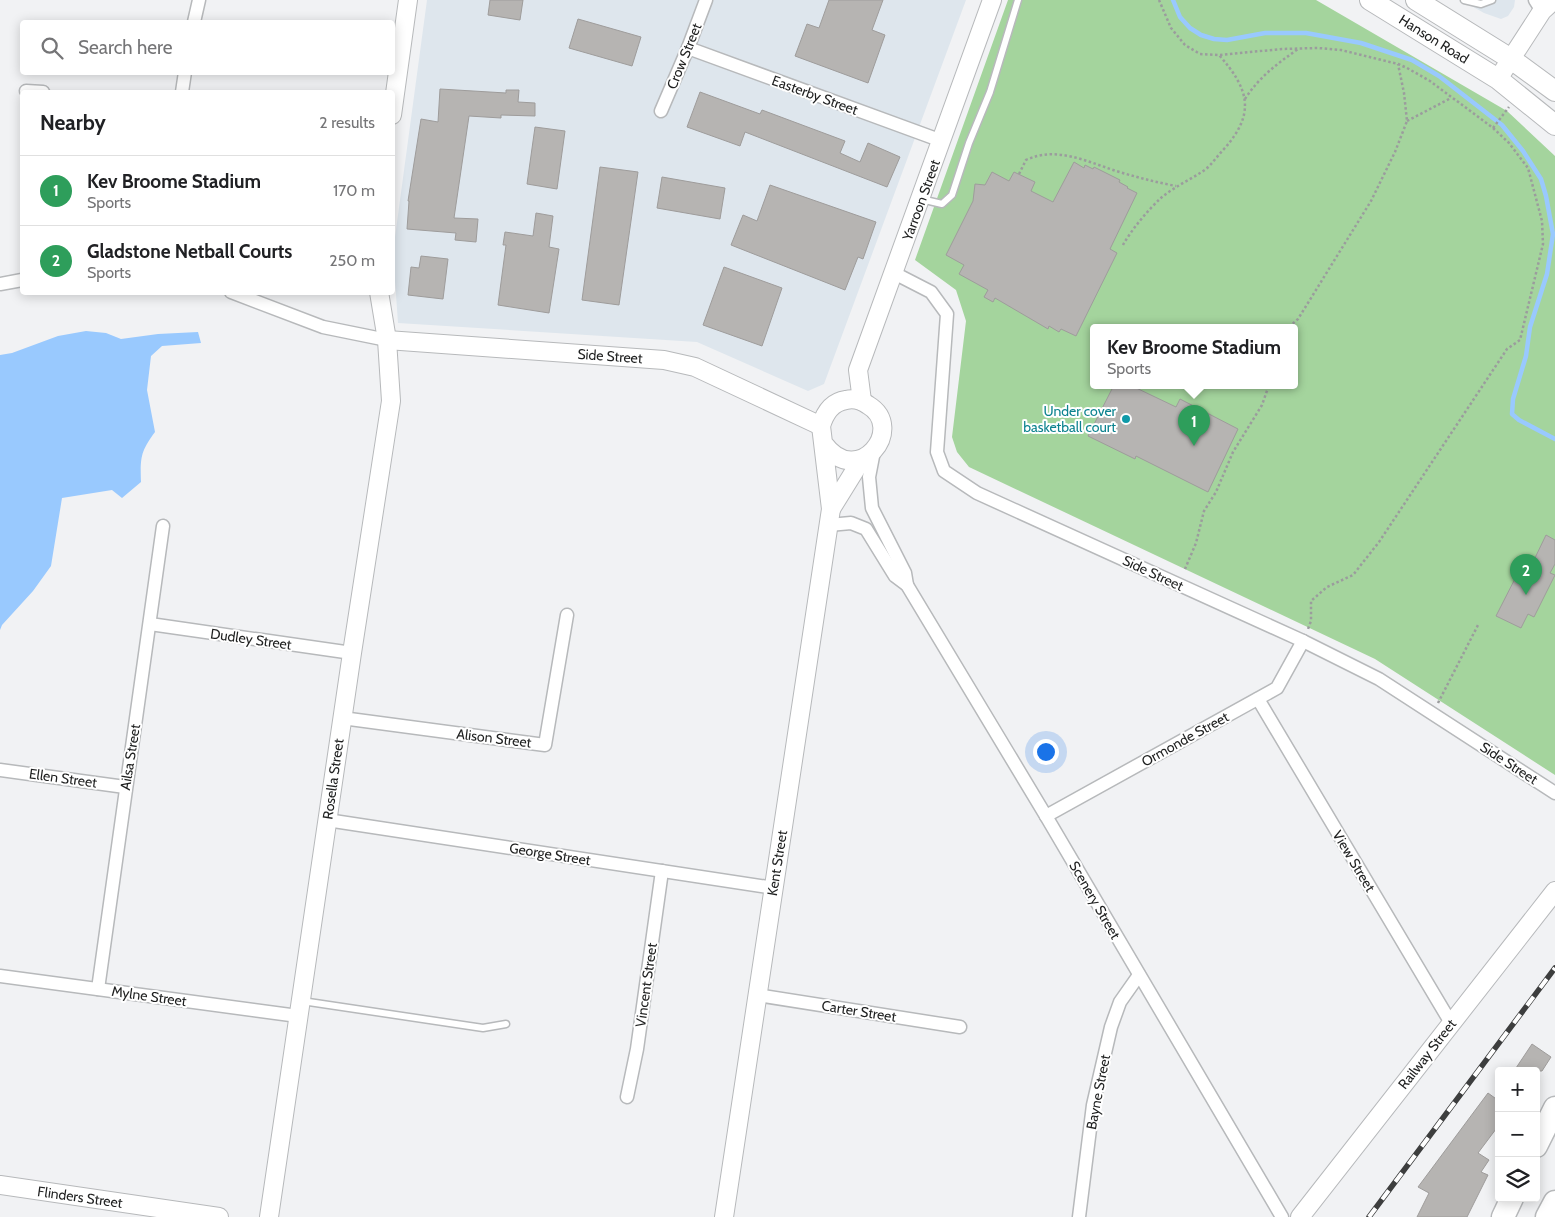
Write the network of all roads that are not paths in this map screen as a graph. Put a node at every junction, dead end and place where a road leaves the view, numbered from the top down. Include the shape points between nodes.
1 (199, 0) edge
2 (408, 0) edge
3 (706, 0) edge
4 (992, 0) edge
5 (1018, 0) edge
6 (1370, 0) edge
7 (1416, 0) edge
8 (1464, 0) edge
9 (1492, 0) edge
10 (1544, 4) edge
11 (194, 20) edge
12 (688, 48) junction
13 (1511, 59) junction
14 (185, 75) edge
15 (1498, 79) junction
16 (182, 90) edge
17 (1555, 91) edge
18 (395, 93) edge
19 (661, 111) dead end
20 (1555, 125) edge
21 (942, 141) junction
22 (921, 199) junction
23 (894, 273) junction
24 (20, 280) edge
25 (0, 284) edge
26 (240, 295) edge
27 (380, 295) edge
28 (387, 340) junction
29 (862, 401) junction
30 (821, 426) junction
31 (824, 444) junction
32 (868, 455) junction
33 (830, 517) junction
34 (163, 526) dead end
35 (907, 586) junction
36 (567, 615) dead end
37 (150, 624) junction
38 (1303, 642) junction
39 (352, 654) junction
40 (1258, 699) junction
41 (342, 718) junction
42 (0, 770) edge
43 (126, 786) junction
44 (1555, 793) edge
45 (1046, 816) junction
46 (328, 820) junction
47 (662, 871) junction
48 (774, 888) junction
49 (1555, 891) edge
50 (1139, 975) junction
51 (0, 976) edge
52 (98, 989) junction
53 (757, 996) junction
54 (300, 1008) junction
55 (1451, 1023) junction
56 (506, 1024) dead end
57 (960, 1027) dead end
58 (627, 1097) dead end
59 (1554, 1112) edge
60 (1540, 1138) edge
61 (0, 1185) edge
62 (1555, 1202) edge
63 (219, 1217) edge
64 (269, 1217) edge
65 (724, 1217) edge
66 (1079, 1217) edge
67 (1282, 1217) edge
68 (1300, 1217) edge
69 (1547, 1217) edge

1 - 11 street
2 - 18 street
3 - 12 street, Crow Street
4 - 21 street, Yarroon Street
5 - 22 lane via 990,92 952,195 942,204
6 - 15 main road, Hanson Road
7 - 13 main road, Hanson Road
8 - 9 lane via 1481,4
10 - 13 street
12 - 19 street, Crow Street
12 - 21 street, Easterby Street
13 - 15 street
13 - 17 main road, Hanson Road
14 - 16 street
15 - 20 main road, Hanson Road
21 - 22 street, Yarroon Street
22 - 23 street, Yarroon Street
23 - 29 street, Yarroon Street via 858,370
23 - 38 street, Side Street via 931,292 947,314 937,452 944,471 977,493
24 - 25 street
26 - 28 street via 323,327
27 - 28 street, Rosella Street
28 - 30 street, Side Street via 664,360 694,368
28 - 39 street, Rosella Street via 391,401
29 - 30 street via 852,399 831,406
29 - 32 street via 873,407 883,429 881,441
30 - 31 street
31 - 32 street via 840,459 851,461
31 - 33 street, Kent Street
32 - 33 street, Kent Street
32 - 35 street, Scenery Street via 872,508 905,573
33 - 35 street, Scenery Street via 866,529 896,576
33 - 48 street, Kent Street
34 - 37 street, Ailsa Street
35 - 45 street, Scenery Street
36 - 41 street, Alison Street via 545,745
37 - 39 street, Dudley Street
37 - 43 street, Ailsa Street
38 - 40 street, Ormonde Street via 1277,688
38 - 44 street, Side Street via 1379,679
39 - 41 street, Rosella Street
40 - 45 street, Ormonde Street
40 - 55 street, View Street
41 - 46 street, Rosella Street
42 - 43 street, Ellen Street
43 - 52 street, Ailsa Street
45 - 50 street, Scenery Street
46 - 47 street, George Street
46 - 54 street, Rosella Street
47 - 48 street, George Street
47 - 58 street, Vincent Street via 637,1049
48 - 53 street, Kent Street
49 - 55 street, Railway Street
50 - 66 street, Bayne Street via 1120,1002 1111,1027 1094,1105
50 - 67 street, Scenery Street
51 - 52 street, Mylne Street
52 - 54 street, Mylne Street
53 - 57 street, Carter Street
53 - 65 street, Kent Street
54 - 56 lane via 483,1028
54 - 64 street, Rosella Street
55 - 68 street, Railway Street
59 - 60 highway
61 - 63 street, Flinders Street
62 - 69 highway

